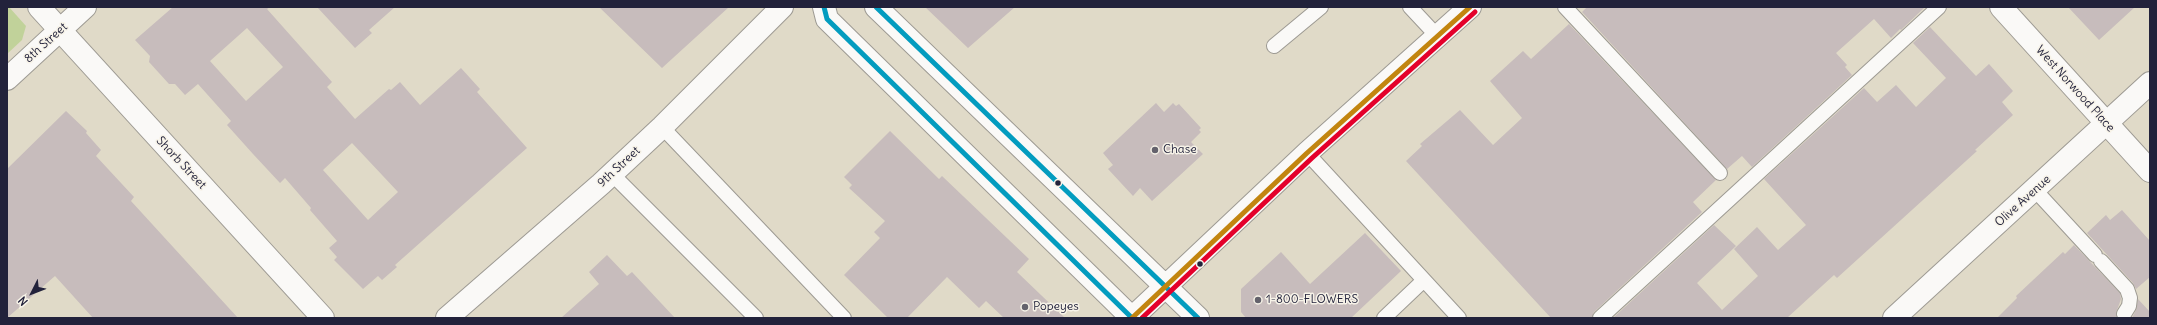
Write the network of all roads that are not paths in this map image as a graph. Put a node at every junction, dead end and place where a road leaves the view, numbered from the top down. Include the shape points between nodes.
1 (39, 7) edge
2 (85, 7) edge
3 (782, 7) edge
4 (824, 7) edge
5 (876, 7) edge
6 (1321, 7) edge
7 (1410, 7) edge
8 (1470, 7) edge
9 (1565, 7) edge
10 (1939, 7) edge
11 (2001, 7) edge
12 (61, 30) junction
13 (1438, 37) junction
14 (1274, 46) dead end
15 (7, 78) edge
16 (2150, 83) edge
17 (2107, 124) junction
18 (662, 127) junction
19 (1307, 153) junction
20 (2150, 171) edge
21 (1720, 173) dead end
22 (612, 174) junction
23 (2035, 190) junction
24 (1424, 280) junction
25 (1165, 286) junction
26 (2124, 314) dead end
27 (323, 318) edge
28 (447, 318) edge
29 (756, 318) edge
30 (844, 318) edge
31 (1132, 318) edge
32 (1198, 318) edge
33 (1384, 318) edge
34 (1459, 318) edge
35 (1600, 318) edge
36 (1894, 318) edge

1 - 12 street, Shorb Street
2 - 12 street, 8th Street
3 - 18 street, 9th Street
4 - 31 street via 827,19
5 - 25 street
6 - 14 lane
7 - 13 lane
8 - 13 street
9 - 21 lane
10 - 35 lane
11 - 17 street, West Norwood Place
12 - 15 street, 8th Street
12 - 27 street, Shorb Street via 81,55
13 - 19 street
16 - 17 street, Olive Avenue
17 - 20 street, West Norwood Place
17 - 23 street, Olive Avenue
18 - 22 street, 9th Street
18 - 30 lane
19 - 24 lane
19 - 25 street
22 - 28 street, 9th Street
22 - 29 lane
23 - 26 lane via 2127,289 2130,298
23 - 36 street, Olive Avenue
24 - 33 lane
24 - 34 lane
25 - 31 street
25 - 32 street

